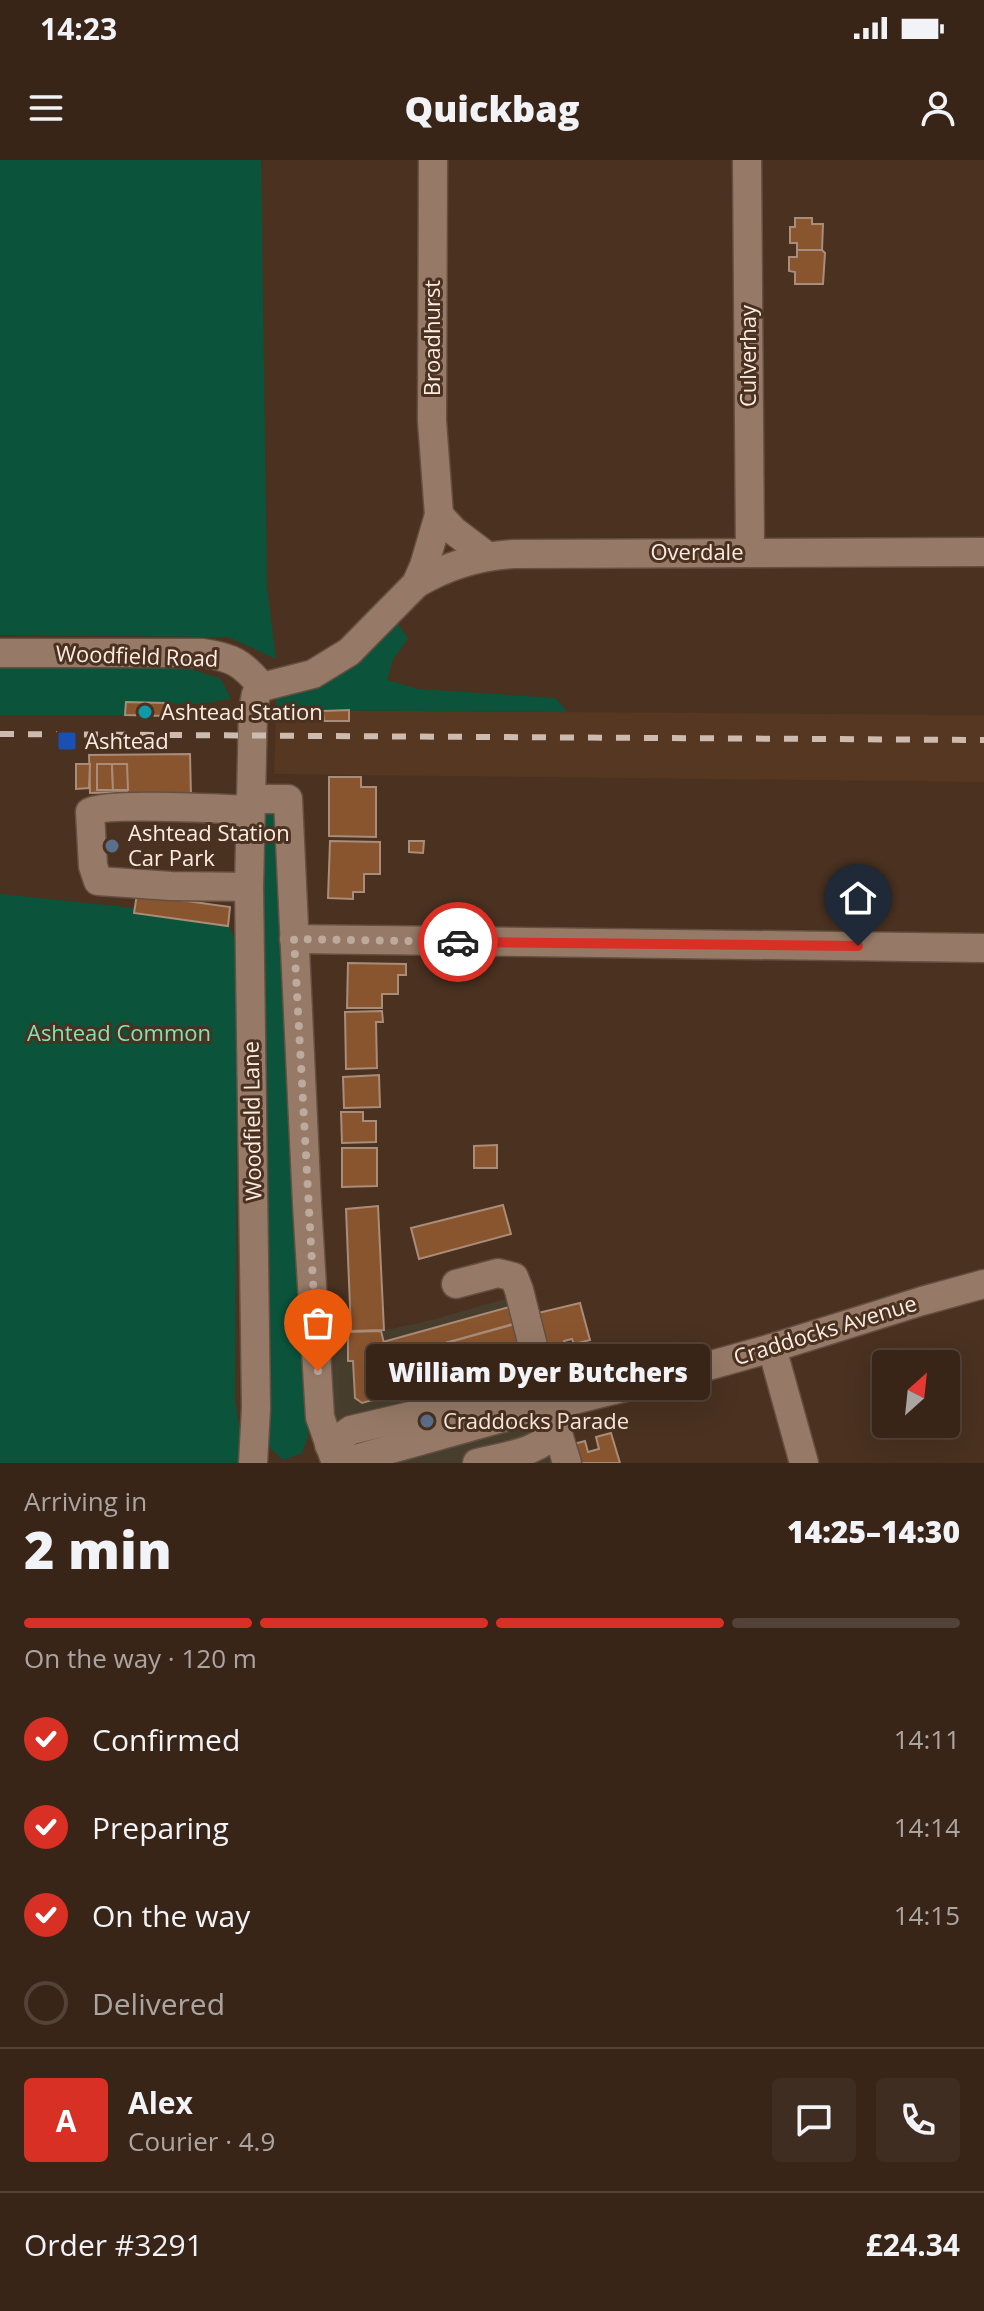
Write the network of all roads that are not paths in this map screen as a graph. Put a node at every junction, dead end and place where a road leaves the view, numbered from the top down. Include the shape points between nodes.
1 (433, 160) edge
2 (747, 160) edge
3 (439, 515) junction
4 (750, 551) junction
5 (984, 552) edge
6 (487, 556) junction
7 (416, 584) junction
8 (0, 653) edge
9 (262, 687) junction
10 (250, 805) junction
11 (249, 887) junction
12 (294, 939) junction
13 (984, 948) edge
14 (456, 1284) dead end
15 (984, 1284) edge
16 (772, 1348) junction
17 (541, 1378) junction
18 (553, 1418) junction
19 (260, 1457) edge
20 (335, 1457) edge
21 (477, 1463) edge
22 (567, 1463) edge
23 (804, 1463) edge

1 - 3 street, Broadhurst via 432,421
2 - 4 street, Culverhay
3 - 6 street
3 - 7 street, Broadhurst
4 - 5 street, Overdale
4 - 6 street, Overdale
6 - 7 street, Overdale
7 - 9 street, Broadhurst via 349,652 313,674
8 - 9 street, Woodfield Road via 202,653 239,663
9 - 10 street, Woodfield Lane via 253,710
10 - 11 street, Woodfield Lane
10 - 11 street via 90,812 98,881
10 - 12 street via 288,799
11 - 19 street, Woodfield Lane
12 - 13 street
12 - 20 street via 320,1417
14 - 17 street via 498,1273 514,1277
15 - 16 street, Craddocks Avenue
16 - 18 street, Craddocks Avenue
16 - 23 street
17 - 18 street
17 - 20 street via 351,1430
18 - 20 street, Craddocks Avenue
18 - 21 street via 551,1437 539,1445
18 - 22 street

